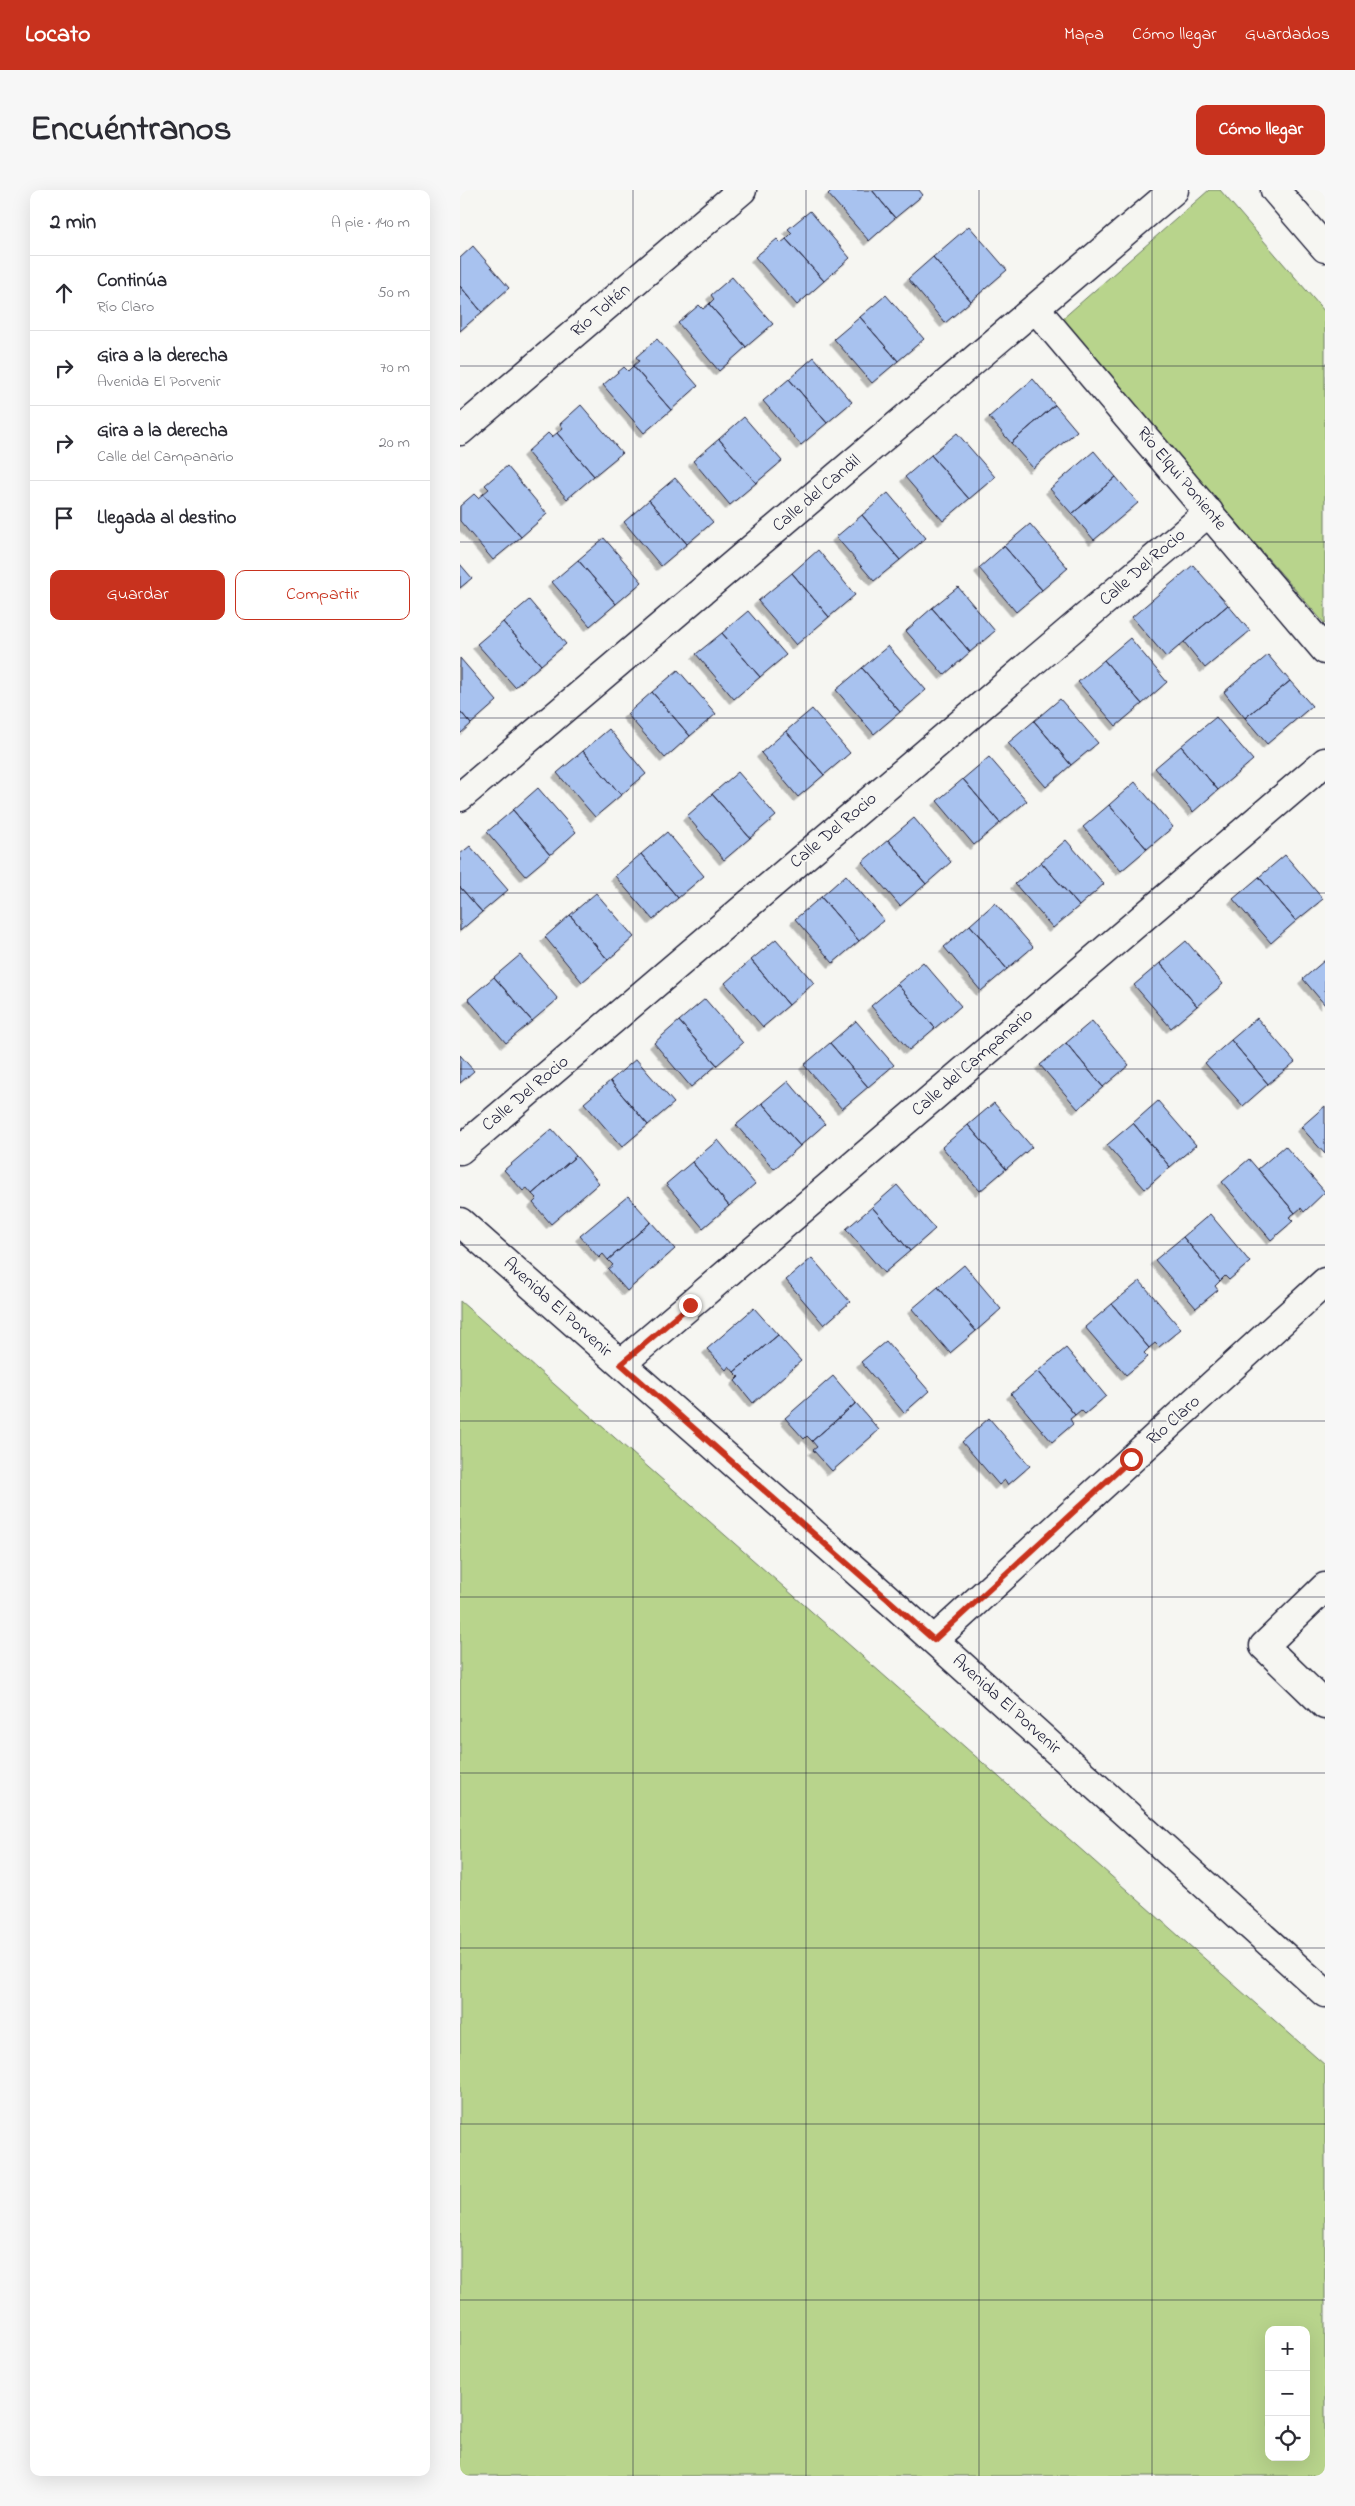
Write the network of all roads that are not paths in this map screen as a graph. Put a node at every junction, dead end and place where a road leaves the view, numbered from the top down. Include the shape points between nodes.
1 (742, 190) edge
2 (1174, 190) edge
3 (1276, 190) edge
4 (1325, 248) edge
5 (1036, 308) junction
6 (460, 431) edge
7 (1209, 512) junction
8 (1325, 650) edge
9 (1325, 762) edge
10 (460, 797) edge
11 (460, 1150) edge
12 (460, 1222) edge
13 (1325, 1282) edge
14 (621, 1364) junction
15 (1325, 1587) edge
16 (934, 1640) junction
17 (1325, 1705) edge
18 (1325, 1993) edge

1 - 6 street, Río Toltén
2 - 5 street, Calle del Candil
3 - 4 street
5 - 7 street, Río Elqui Poniente
5 - 10 street, Calle del Candil
7 - 8 street, Río Elqui Poniente
7 - 11 street, Calle Del Rocio
9 - 14 street, Calle del Campanario
12 - 14 street, Avenida El Porvenir
13 - 16 street, Río Claro
14 - 16 street, Avenida El Porvenir
15 - 17 street via 1264,1646
16 - 18 street, Avenida El Porvenir

